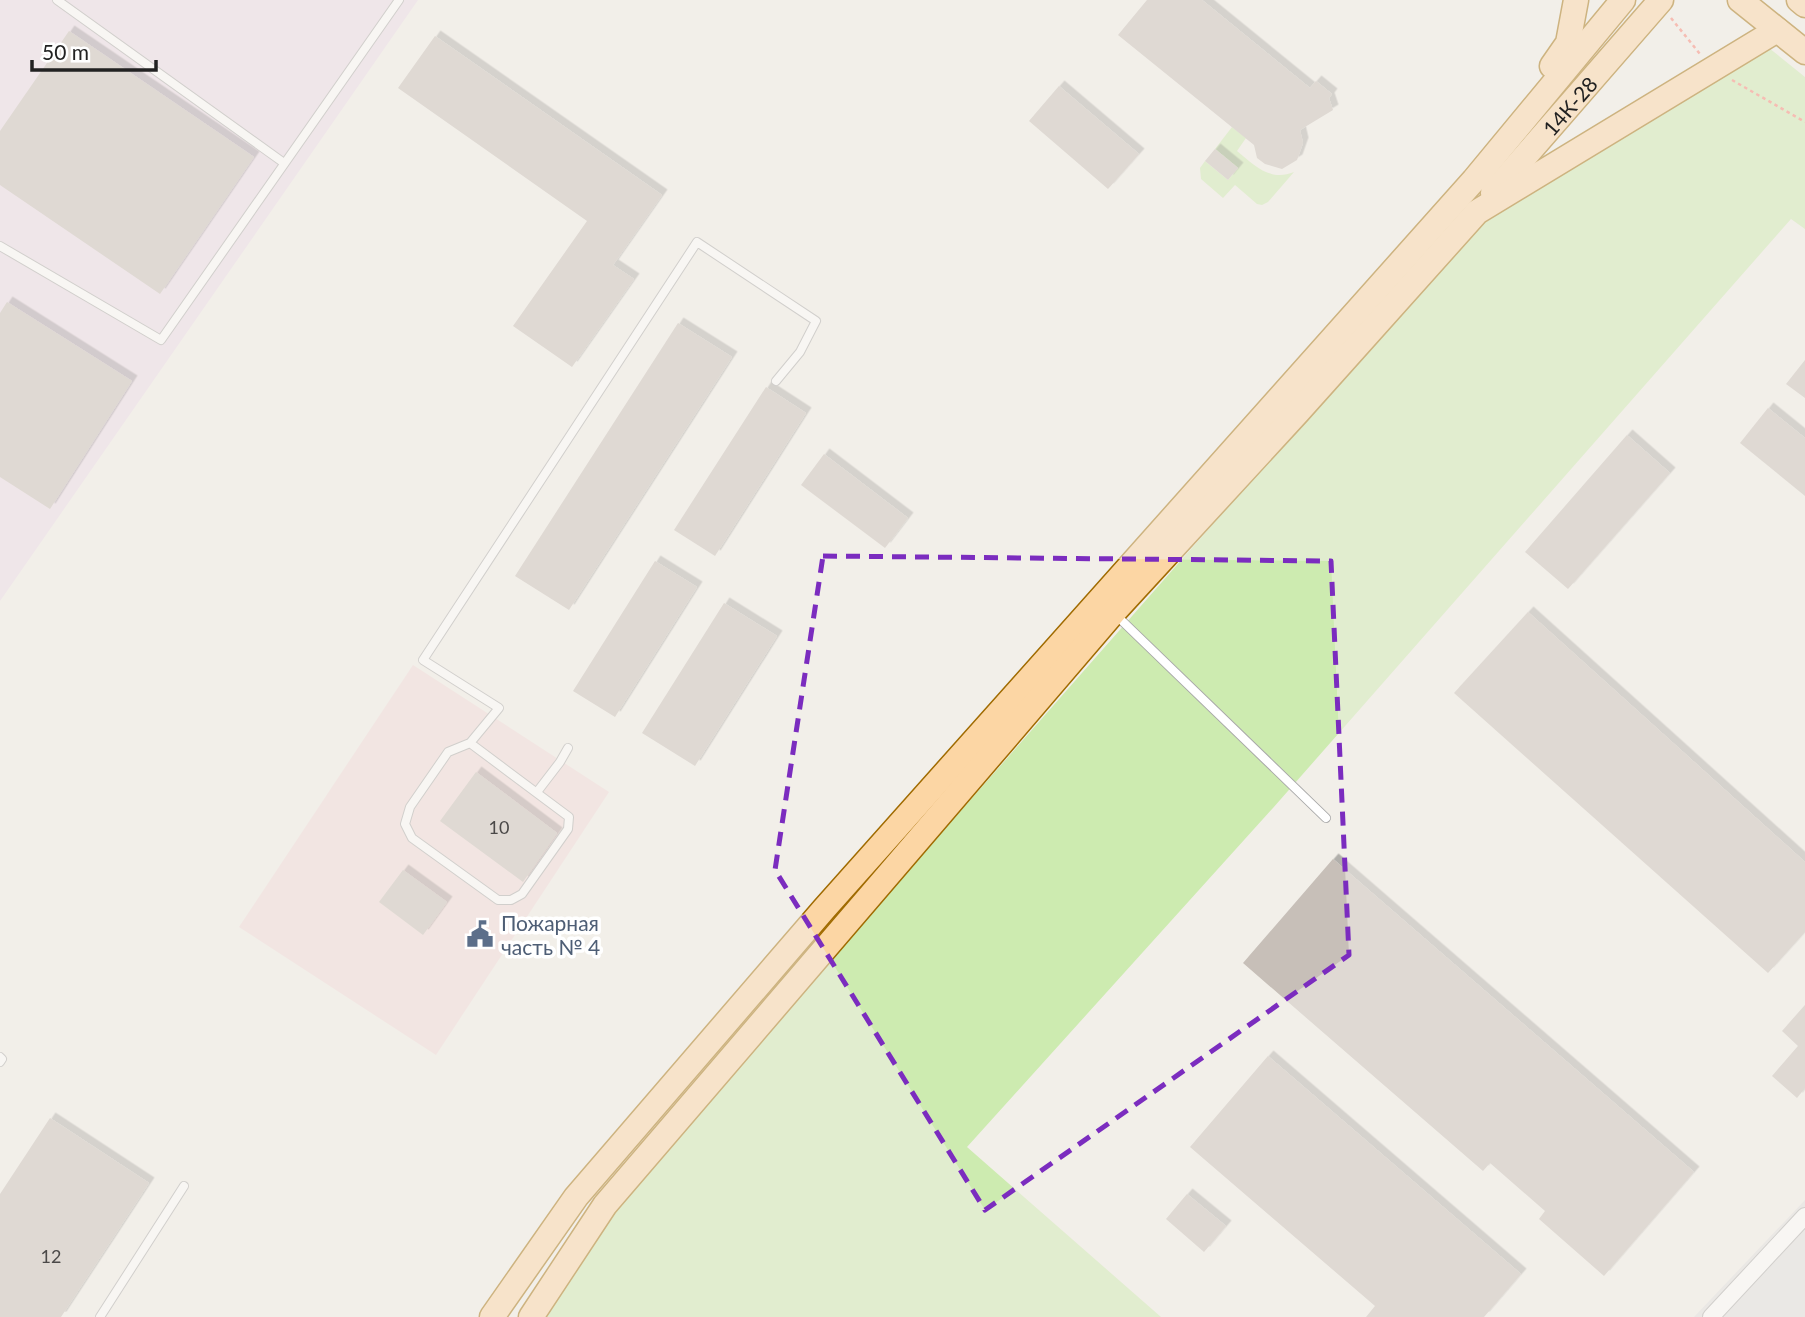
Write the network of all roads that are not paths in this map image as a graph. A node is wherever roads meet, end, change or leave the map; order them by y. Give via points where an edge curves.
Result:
1 (57, 0) edge
2 (399, 0) edge
3 (1576, 0) edge
4 (1623, 0) edge
5 (1740, 0) edge
6 (1799, 0) edge
7 (1660, 1) edge
8 (1805, 5) edge
9 (1777, 30) junction
10 (1805, 52) edge
11 (284, 163) junction
12 (1474, 180) junction
13 (1477, 212) junction
14 (0, 246) edge
15 (776, 381) dead end
16 (1114, 612) junction
17 (470, 743) junction
18 (568, 748) dead end
19 (537, 792) junction
20 (1326, 818) dead end
21 (184, 1186) dead end
22 (1805, 1216) edge
23 (100, 1317) edge
24 (492, 1317) edge
25 (531, 1317) edge
26 (1711, 1317) edge

1 - 11 lane
2 - 11 lane
3 - 12 main road via 1568,43
4 - 12 main road, 14К-28
5 - 9 main road
6 - 8 main road
7 - 13 main road, 14К-28
9 - 10 main road
9 - 13 main road
11 - 14 lane via 161,340
12 - 24 main road, 14К-28 via 806,930 576,1198
13 - 16 main road, 14К-28
15 - 17 lane via 800,352 816,320 697,242 424,660 499,708
16 - 20 lane
16 - 25 main road, 14К-28 via 605,1205
17 - 19 lane
17 - 19 lane via 448,752 410,807 405,824 412,838 498,900 522,894 568,830 569,817
18 - 19 lane
21 - 23 lane
22 - 26 street

